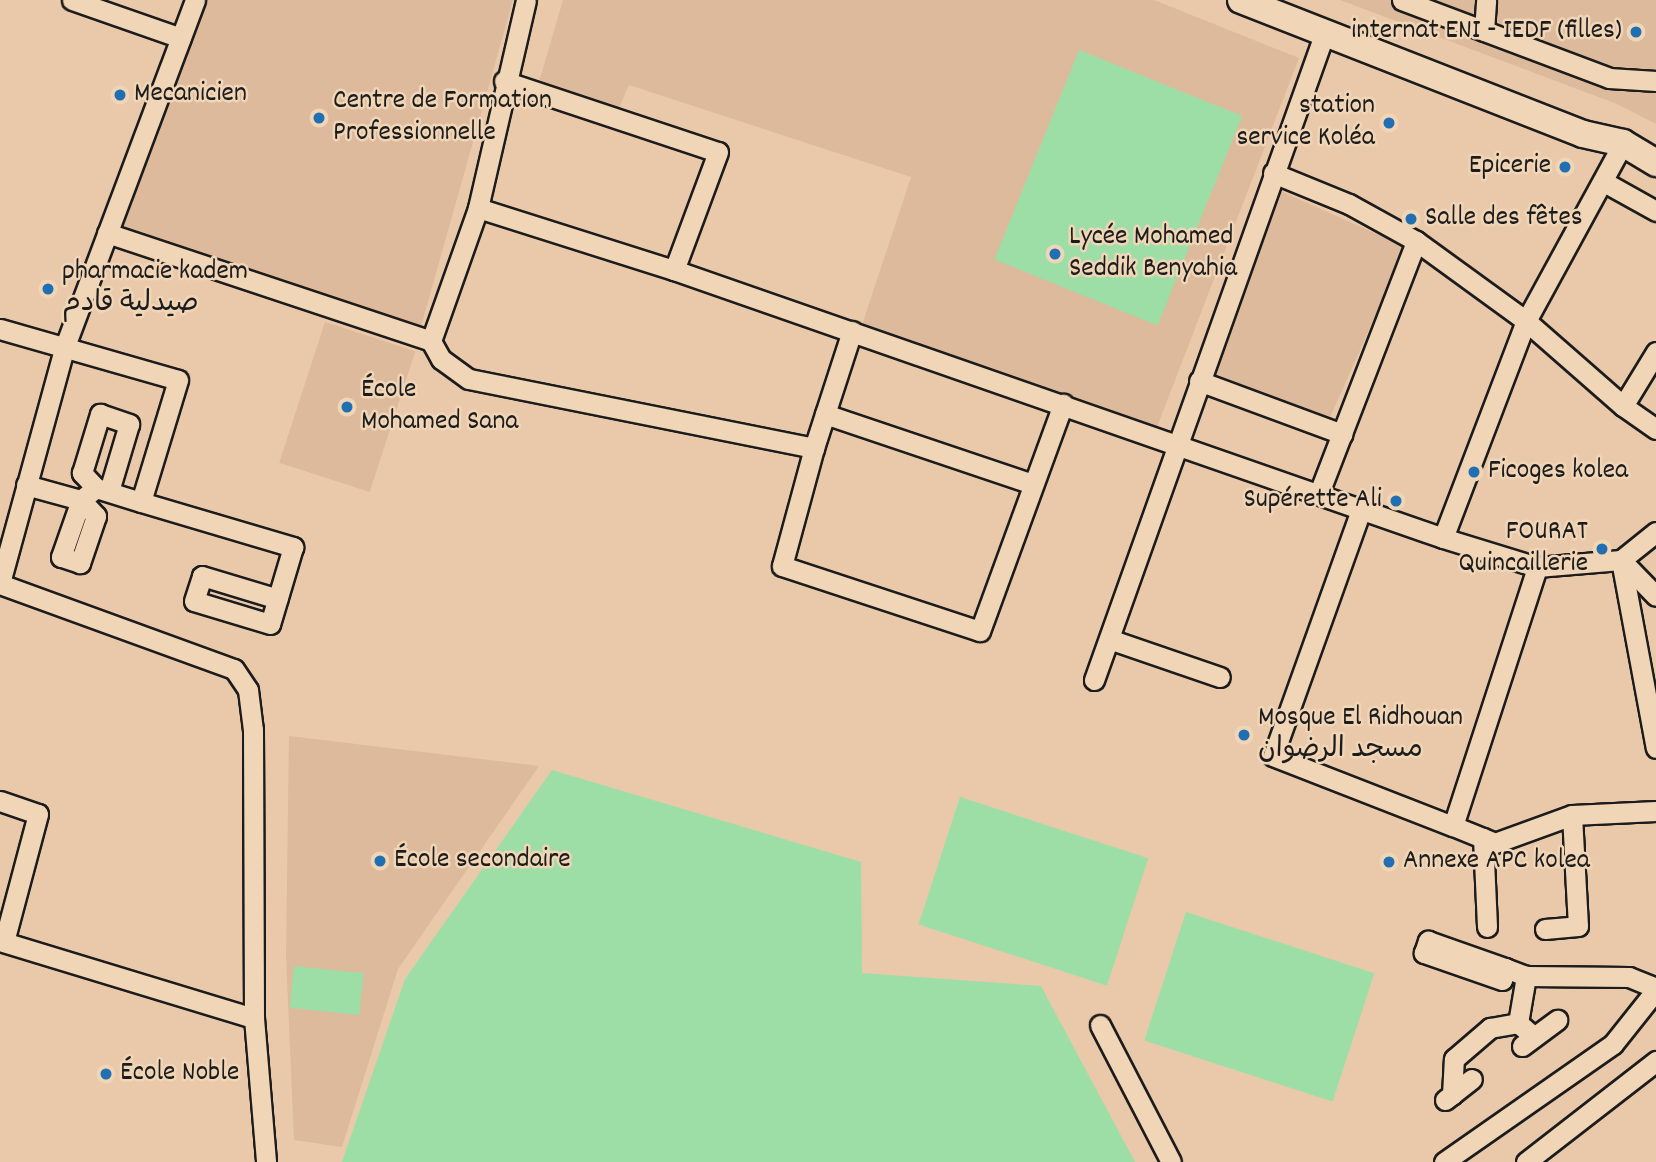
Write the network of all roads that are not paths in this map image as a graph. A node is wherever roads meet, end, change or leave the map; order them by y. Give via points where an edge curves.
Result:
1 (72, 0) edge
2 (195, 0) edge
3 (526, 0) edge
4 (1241, 0) edge
5 (1402, 0) edge
6 (1486, 0) edge
7 (1483, 31) junction
8 (1325, 32) junction
9 (181, 38) junction
10 (504, 81) junction
11 (1656, 81) edge
12 (1623, 143) junction
13 (1656, 163) edge
14 (1273, 173) junction
15 (1604, 181) junction
16 (478, 208) junction
17 (1656, 211) edge
18 (107, 233) junction
19 (1416, 241) junction
20 (674, 270) junction
21 (1526, 321) junction
22 (0, 329) edge
23 (852, 331) junction
24 (431, 341) junction
25 (65, 346) junction
26 (1656, 352) edge
27 (1199, 381) junction
28 (1063, 404) junction
29 (1623, 406) junction
30 (825, 414) junction
31 (1656, 429) edge
32 (1342, 434) junction
33 (1178, 444) junction
34 (814, 448) junction
35 (1032, 484) junction
36 (26, 485) junction
37 (1319, 493) junction
38 (141, 502) junction
39 (1361, 510) junction
40 (1656, 532) edge
41 (1443, 538) junction
42 (1621, 559) junction
43 (1537, 567) junction
44 (0, 584) edge
45 (1656, 596) edge
46 (278, 599) dead end
47 (1108, 639) junction
48 (1220, 677) dead end
49 (1094, 680) dead end
50 (1656, 748) edge
51 (0, 801) edge
52 (1656, 811) edge
53 (1572, 816) junction
54 (1453, 826) junction
55 (1483, 838) junction
56 (1487, 927) dead end
57 (1545, 929) dead end
58 (2, 941) edge
59 (1505, 968) dead end
60 (1526, 976) junction
61 (1656, 989) edge
62 (1650, 1016) edge
63 (254, 1018) junction
64 (1557, 1020) dead end
65 (1518, 1023) junction
66 (1100, 1025) dead end
67 (1656, 1061) edge
68 (1472, 1079) dead end
69 (265, 1162) edge
70 (1171, 1162) edge
71 (1444, 1162) edge
72 (1526, 1162) edge

1 - 9 street
2 - 9 street
3 - 10 street
4 - 8 main road
5 - 7 street
6 - 7 street
7 - 11 street via 1609,78
8 - 12 main road via 1583,134
8 - 14 street
9 - 18 street
10 - 16 street
10 - 20 street via 718,152
12 - 13 main road
12 - 15 street
14 - 19 street via 1349,204
14 - 27 street
15 - 17 street
15 - 21 street
16 - 20 street
16 - 24 street
18 - 24 street
18 - 25 street
19 - 21 street
19 - 32 street
20 - 23 street
21 - 29 street
21 - 41 street
22 - 25 street
23 - 28 street
23 - 30 street
24 - 34 street via 441,359 469,379
25 - 36 street
25 - 38 street via 178,380
26 - 29 street
27 - 32 street
27 - 33 street
28 - 33 street
28 - 35 street
29 - 31 street
30 - 34 street
30 - 35 street
32 - 37 street
33 - 37 street
33 - 47 street
34 - 35 street via 782,566 980,631
36 - 38 street
36 - 44 street
37 - 39 street
38 - 46 street via 293,547
39 - 41 street
39 - 54 street via 1273,756
40 - 42 street
41 - 43 street
42 - 43 street
42 - 45 street
42 - 50 street
43 - 54 street
44 - 63 street via 234,669 248,690 253,730
47 - 48 street
47 - 49 street
51 - 58 street via 38,814
52 - 53 street
53 - 55 street via 1495,843
53 - 57 street via 1578,926
54 - 55 street
55 - 56 street
58 - 63 street
59 - 60 street
60 - 61 street via 1629,977
60 - 65 street
61 - 62 street
62 - 71 street
63 - 69 street
64 - 65 street via 1528,1042
65 - 68 street via 1490,1028 1454,1059 1447,1098
66 - 70 street
67 - 72 street

